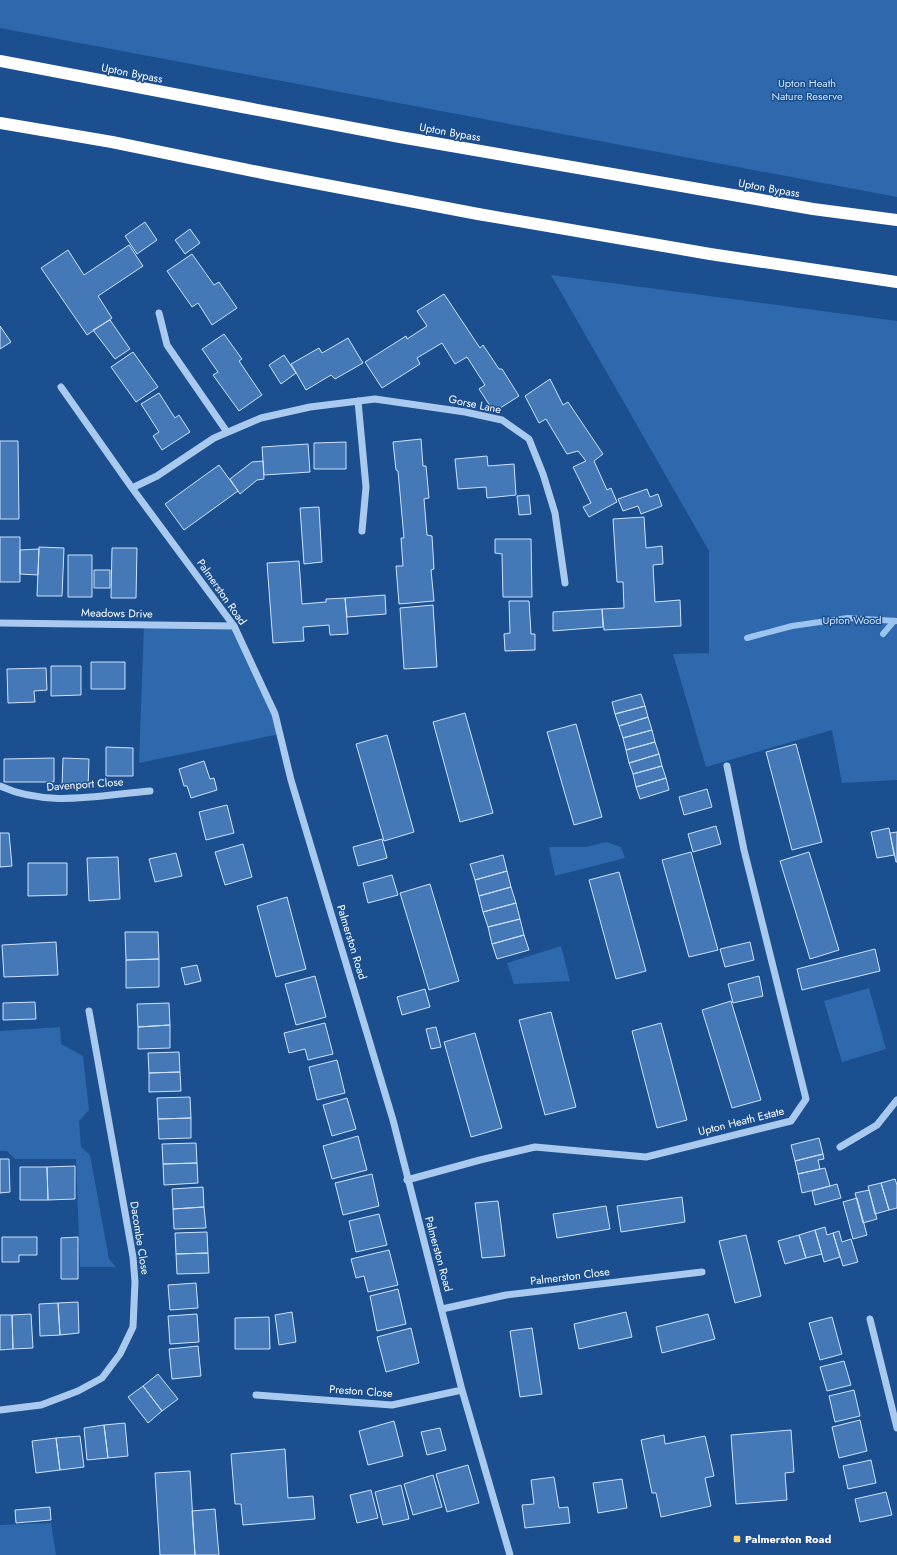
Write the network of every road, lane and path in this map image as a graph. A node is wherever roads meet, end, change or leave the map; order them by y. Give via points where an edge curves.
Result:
1 (0, 61) edge
2 (0, 123) edge
3 (897, 220) edge
4 (897, 282) edge
5 (159, 313) dead end
6 (61, 387) dead end
7 (358, 401) junction
8 (227, 432) junction
9 (132, 488) junction
10 (362, 531) dead end
11 (565, 583) dead end
12 (0, 623) edge
13 (234, 626) junction
14 (727, 766) dead end
15 (0, 786) edge
16 (150, 791) dead end
17 (89, 1011) dead end
18 (897, 1100) edge
19 (840, 1147) dead end
20 (407, 1180) junction
21 (702, 1272) dead end
22 (442, 1309) junction
23 (870, 1319) dead end
24 (462, 1390) junction
25 (256, 1395) dead end
26 (0, 1410) edge
27 (895, 1412) edge
28 (897, 1428) edge
29 (510, 1555) edge

1 - 3 highway, Upton Bypass via 400,137 805,208
2 - 4 highway via 112,142 478,214 710,254
5 - 8 street via 167,345
6 - 9 street, Palmerston Road
7 - 8 street, Gorse Lane via 310,407 261,418
7 - 10 street via 366,487
7 - 11 street, Gorse Lane via 375,399 502,420 529,439 555,513
8 - 9 street, Gorse Lane via 157,476
9 - 13 street, Palmerston Road
12 - 13 street, Meadows Drive
13 - 20 street, Palmerston Road via 275,714 291,780 393,1120
14 - 20 street, Upton Heath Estate via 744,850 806,1099 791,1121 646,1157 535,1147
15 - 16 street, Davenport Close via 42,798
17 - 26 street, Dacombe Close via 133,1257 133,1327 120,1354 102,1378 78,1391 41,1405
18 - 19 street via 877,1125
20 - 22 street, Palmerston Road
21 - 22 street, Palmerston Close via 506,1295
22 - 24 street, Palmerston Road
23 - 27 street
24 - 25 street, Preston Close via 392,1405
24 - 29 street, Palmerston Road
27 - 28 street

